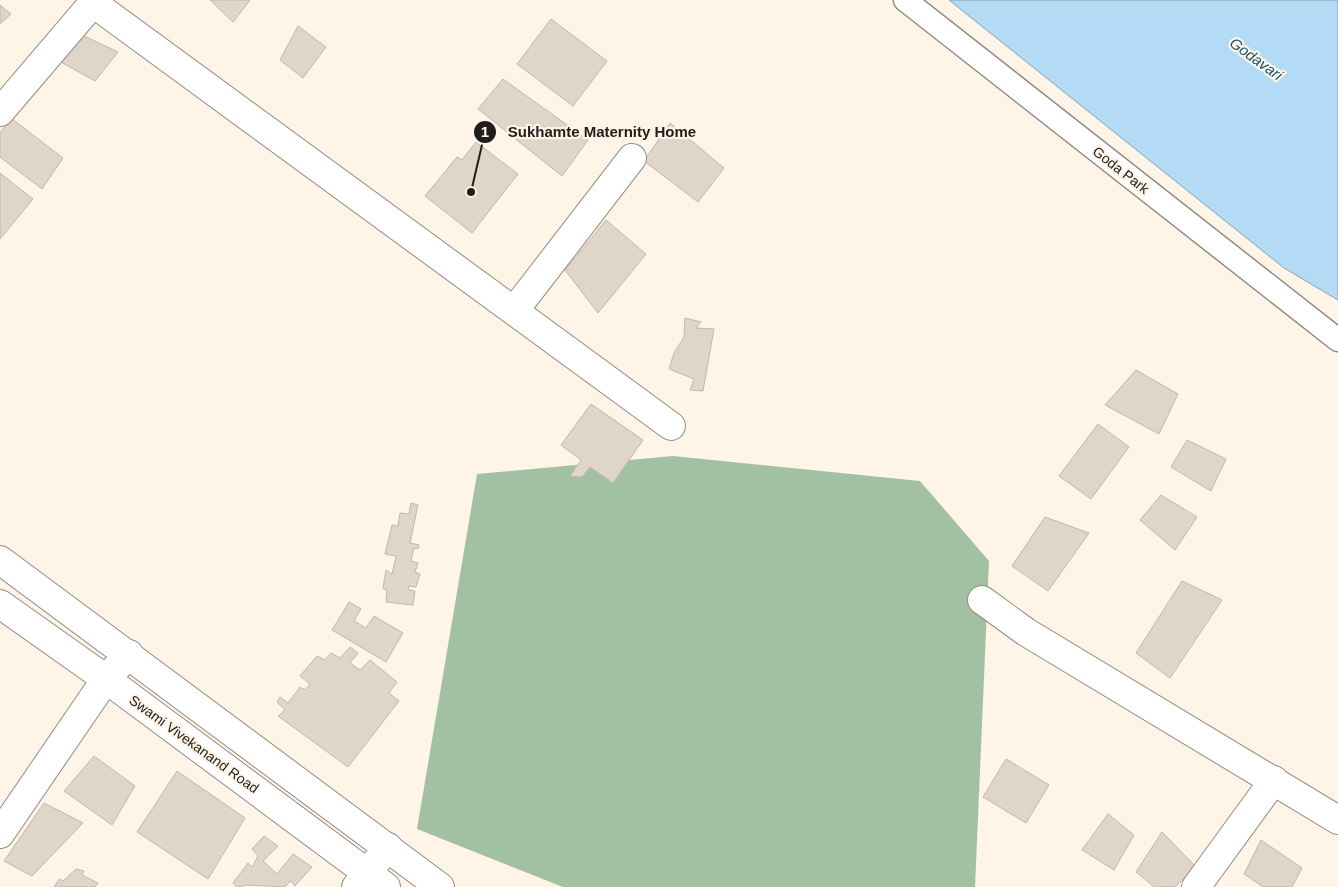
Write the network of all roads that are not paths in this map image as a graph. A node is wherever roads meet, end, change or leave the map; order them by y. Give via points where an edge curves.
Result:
1 (904, 0) edge
2 (91, 2) edge
3 (0, 112) edge
4 (632, 158) dead end
5 (514, 311) junction
6 (1338, 340) edge
7 (671, 426) dead end
8 (1, 563) edge
9 (982, 600) dead end
10 (0, 604) edge
11 (129, 654) junction
12 (106, 679) junction
13 (1274, 780) junction
14 (1338, 820) edge
15 (0, 834) edge
16 (388, 847) junction
17 (370, 882) edge
18 (440, 887) edge
19 (1196, 887) edge

1 - 6 street, Goda Park
2 - 3 street
2 - 5 street
4 - 5 street
5 - 7 street
8 - 11 street
9 - 13 street via 1026,632
10 - 12 street, Swami Vivekanand Road
11 - 12 street
11 - 16 street
12 - 15 street
12 - 17 street, Swami Vivekanand Road
13 - 14 street
13 - 19 street
16 - 17 street
16 - 18 street

